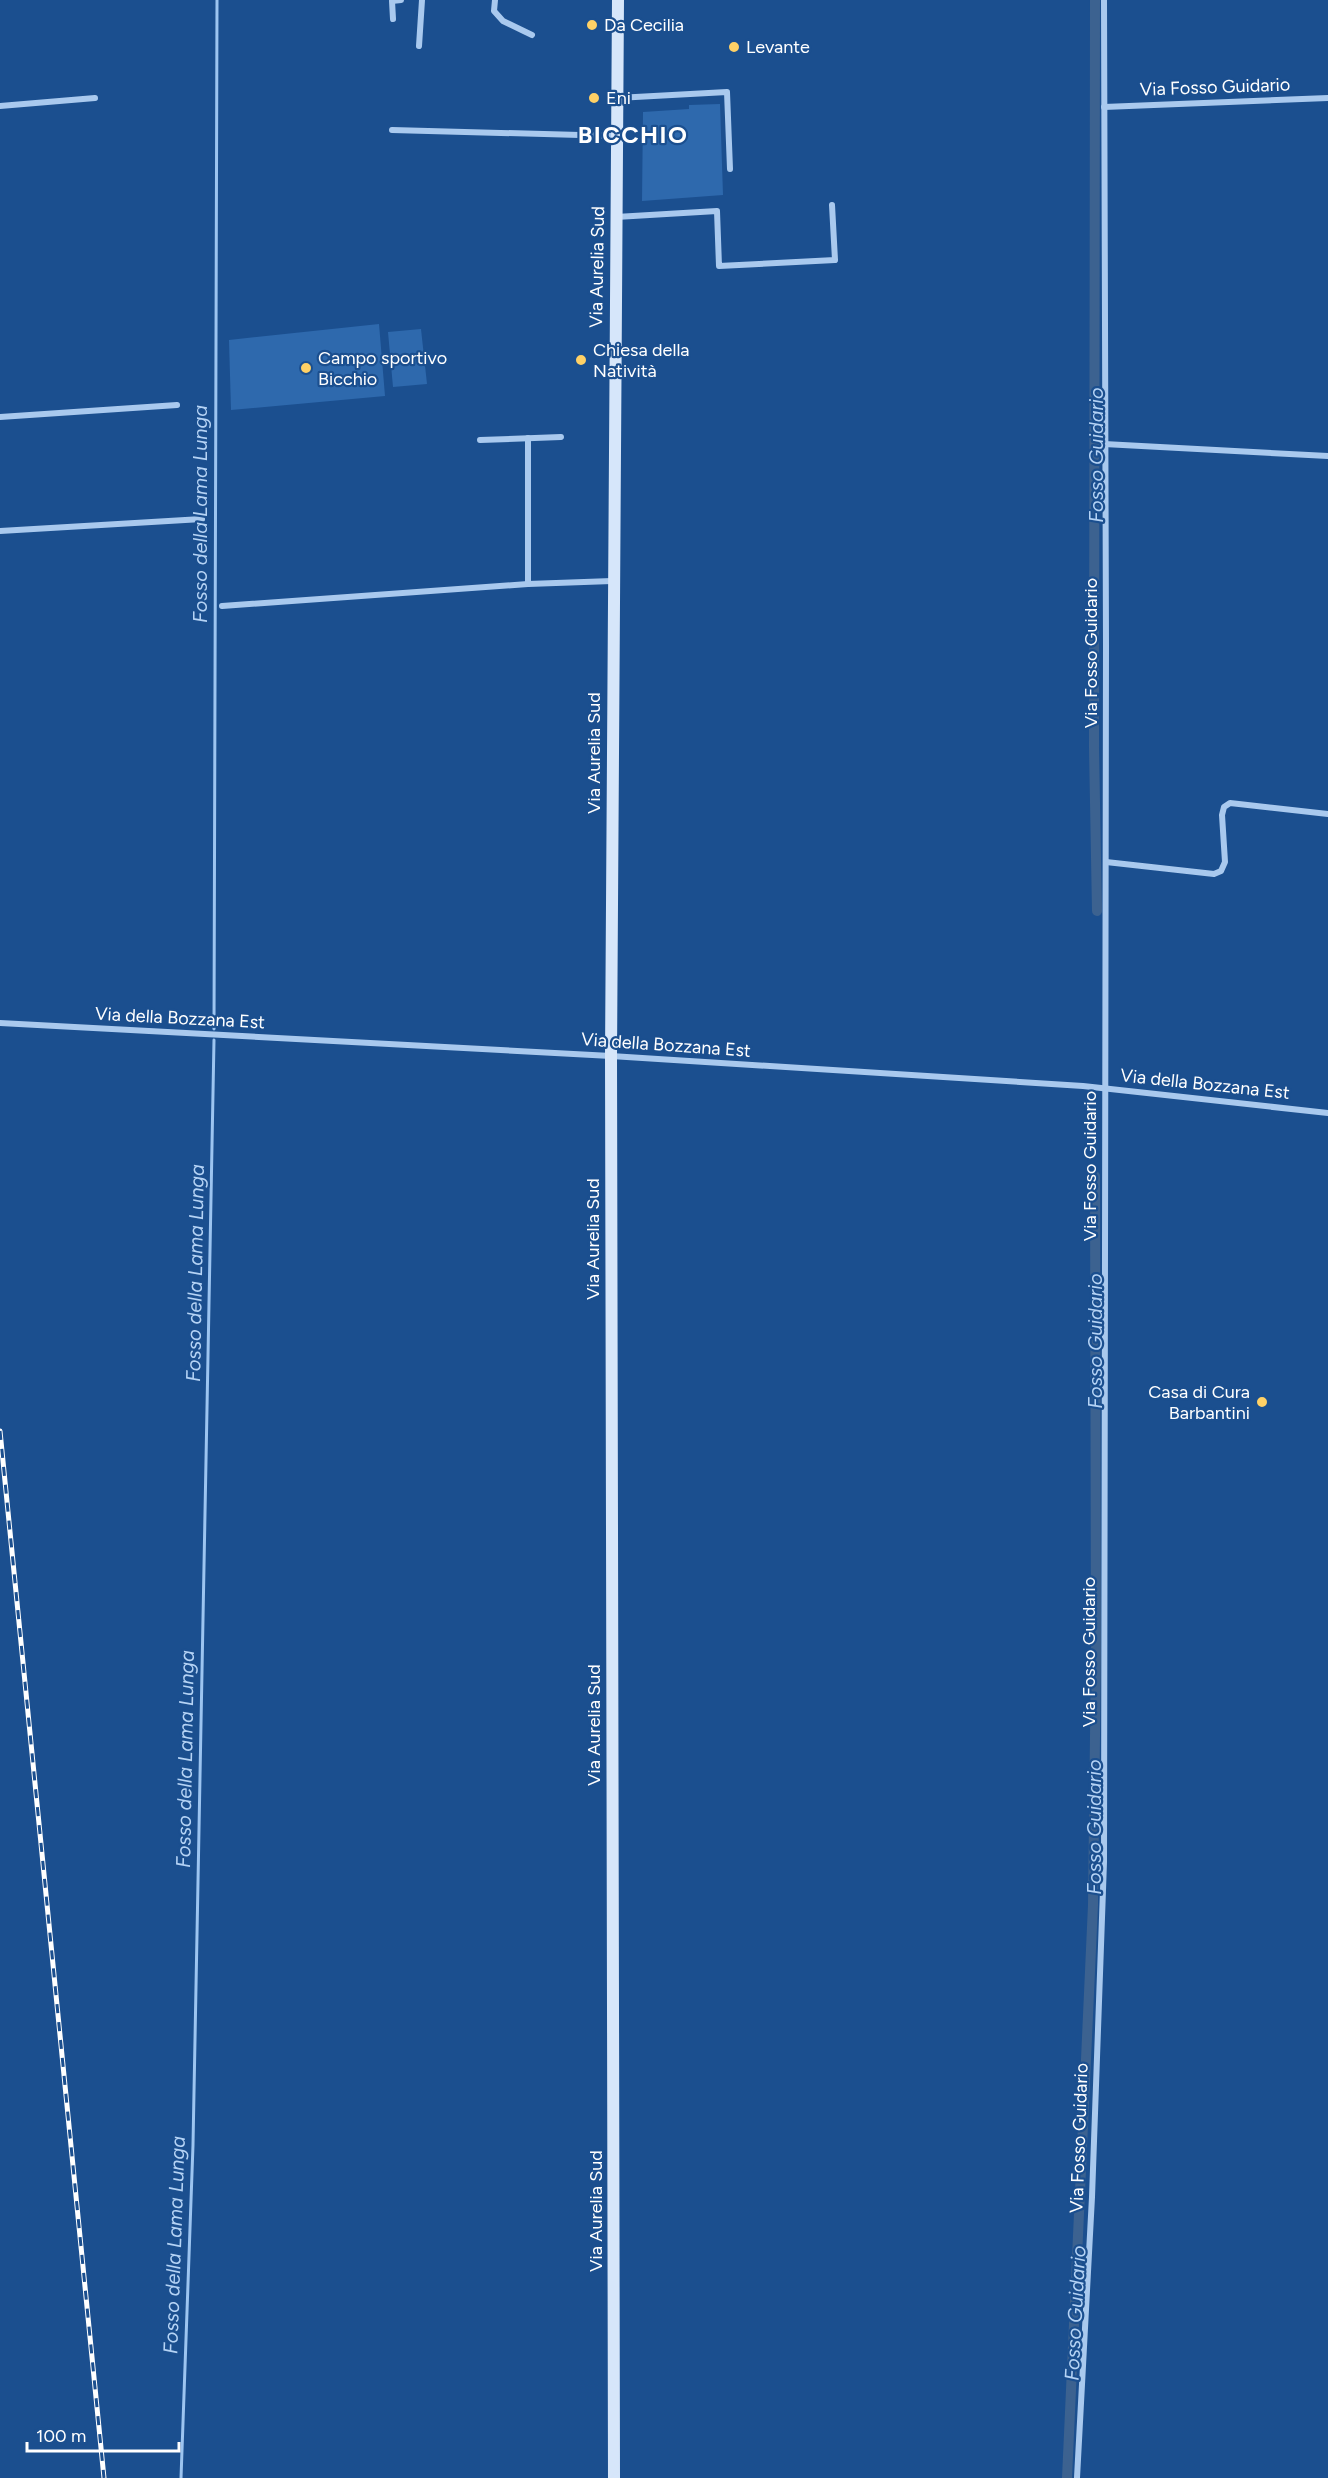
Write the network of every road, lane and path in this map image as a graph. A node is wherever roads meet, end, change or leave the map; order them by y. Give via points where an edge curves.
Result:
1 (401, 0) edge
2 (422, 0) edge
3 (495, 0) edge
4 (618, 0) edge
5 (1104, 0) edge
6 (393, 19) dead end
7 (532, 35) dead end
8 (419, 46) dead end
9 (95, 98) dead end
10 (617, 98) junction
11 (1328, 98) edge
12 (0, 106) edge
13 (1104, 107) junction
14 (392, 130) dead end
15 (616, 136) junction
16 (730, 169) dead end
17 (832, 205) dead end
18 (616, 217) junction
19 (177, 405) dead end
20 (0, 417) edge
21 (561, 436) dead end
22 (528, 438) junction
23 (480, 440) dead end
24 (1104, 444) junction
25 (1328, 456) edge
26 (202, 519) dead end
27 (0, 531) edge
28 (612, 581) junction
29 (528, 584) junction
30 (222, 606) dead end
31 (1328, 814) edge
32 (1106, 862) junction
33 (0, 1023) edge
34 (611, 1056) junction
35 (1105, 1088) junction
36 (1328, 1113) edge
37 (614, 2478) edge
38 (1077, 2478) edge

1 - 6 street via 392,1
2 - 8 street
3 - 7 street via 494,11 503,21
4 - 10 main road, Via Aurelia Sud
5 - 13 street, Via Fosso Guidario
9 - 12 street
10 - 15 main road, Via Aurelia Sud
10 - 16 street via 727,92
11 - 13 street, Via Fosso Guidario
13 - 24 street, Via Fosso Guidario
14 - 15 street
15 - 18 main road, Via Aurelia Sud
17 - 18 street via 835,260 718,266 717,211
18 - 28 main road, Via Aurelia Sud
19 - 20 street
21 - 22 street
22 - 23 street
22 - 29 street
24 - 25 street
24 - 32 street, Via Fosso Guidario
26 - 27 street
28 - 29 street
28 - 34 main road, Via Aurelia Sud
29 - 30 street
31 - 32 street via 1230,803 1222,815 1225,862 1221,871 1214,874
32 - 35 street, Via Fosso Guidario
33 - 34 street, Via della Bozzana Est
34 - 35 street, Via della Bozzana Est
34 - 37 main road, Via Aurelia Sud
35 - 36 street, Via della Bozzana Est
35 - 38 street, Via Fosso Guidario via 1104,1862

